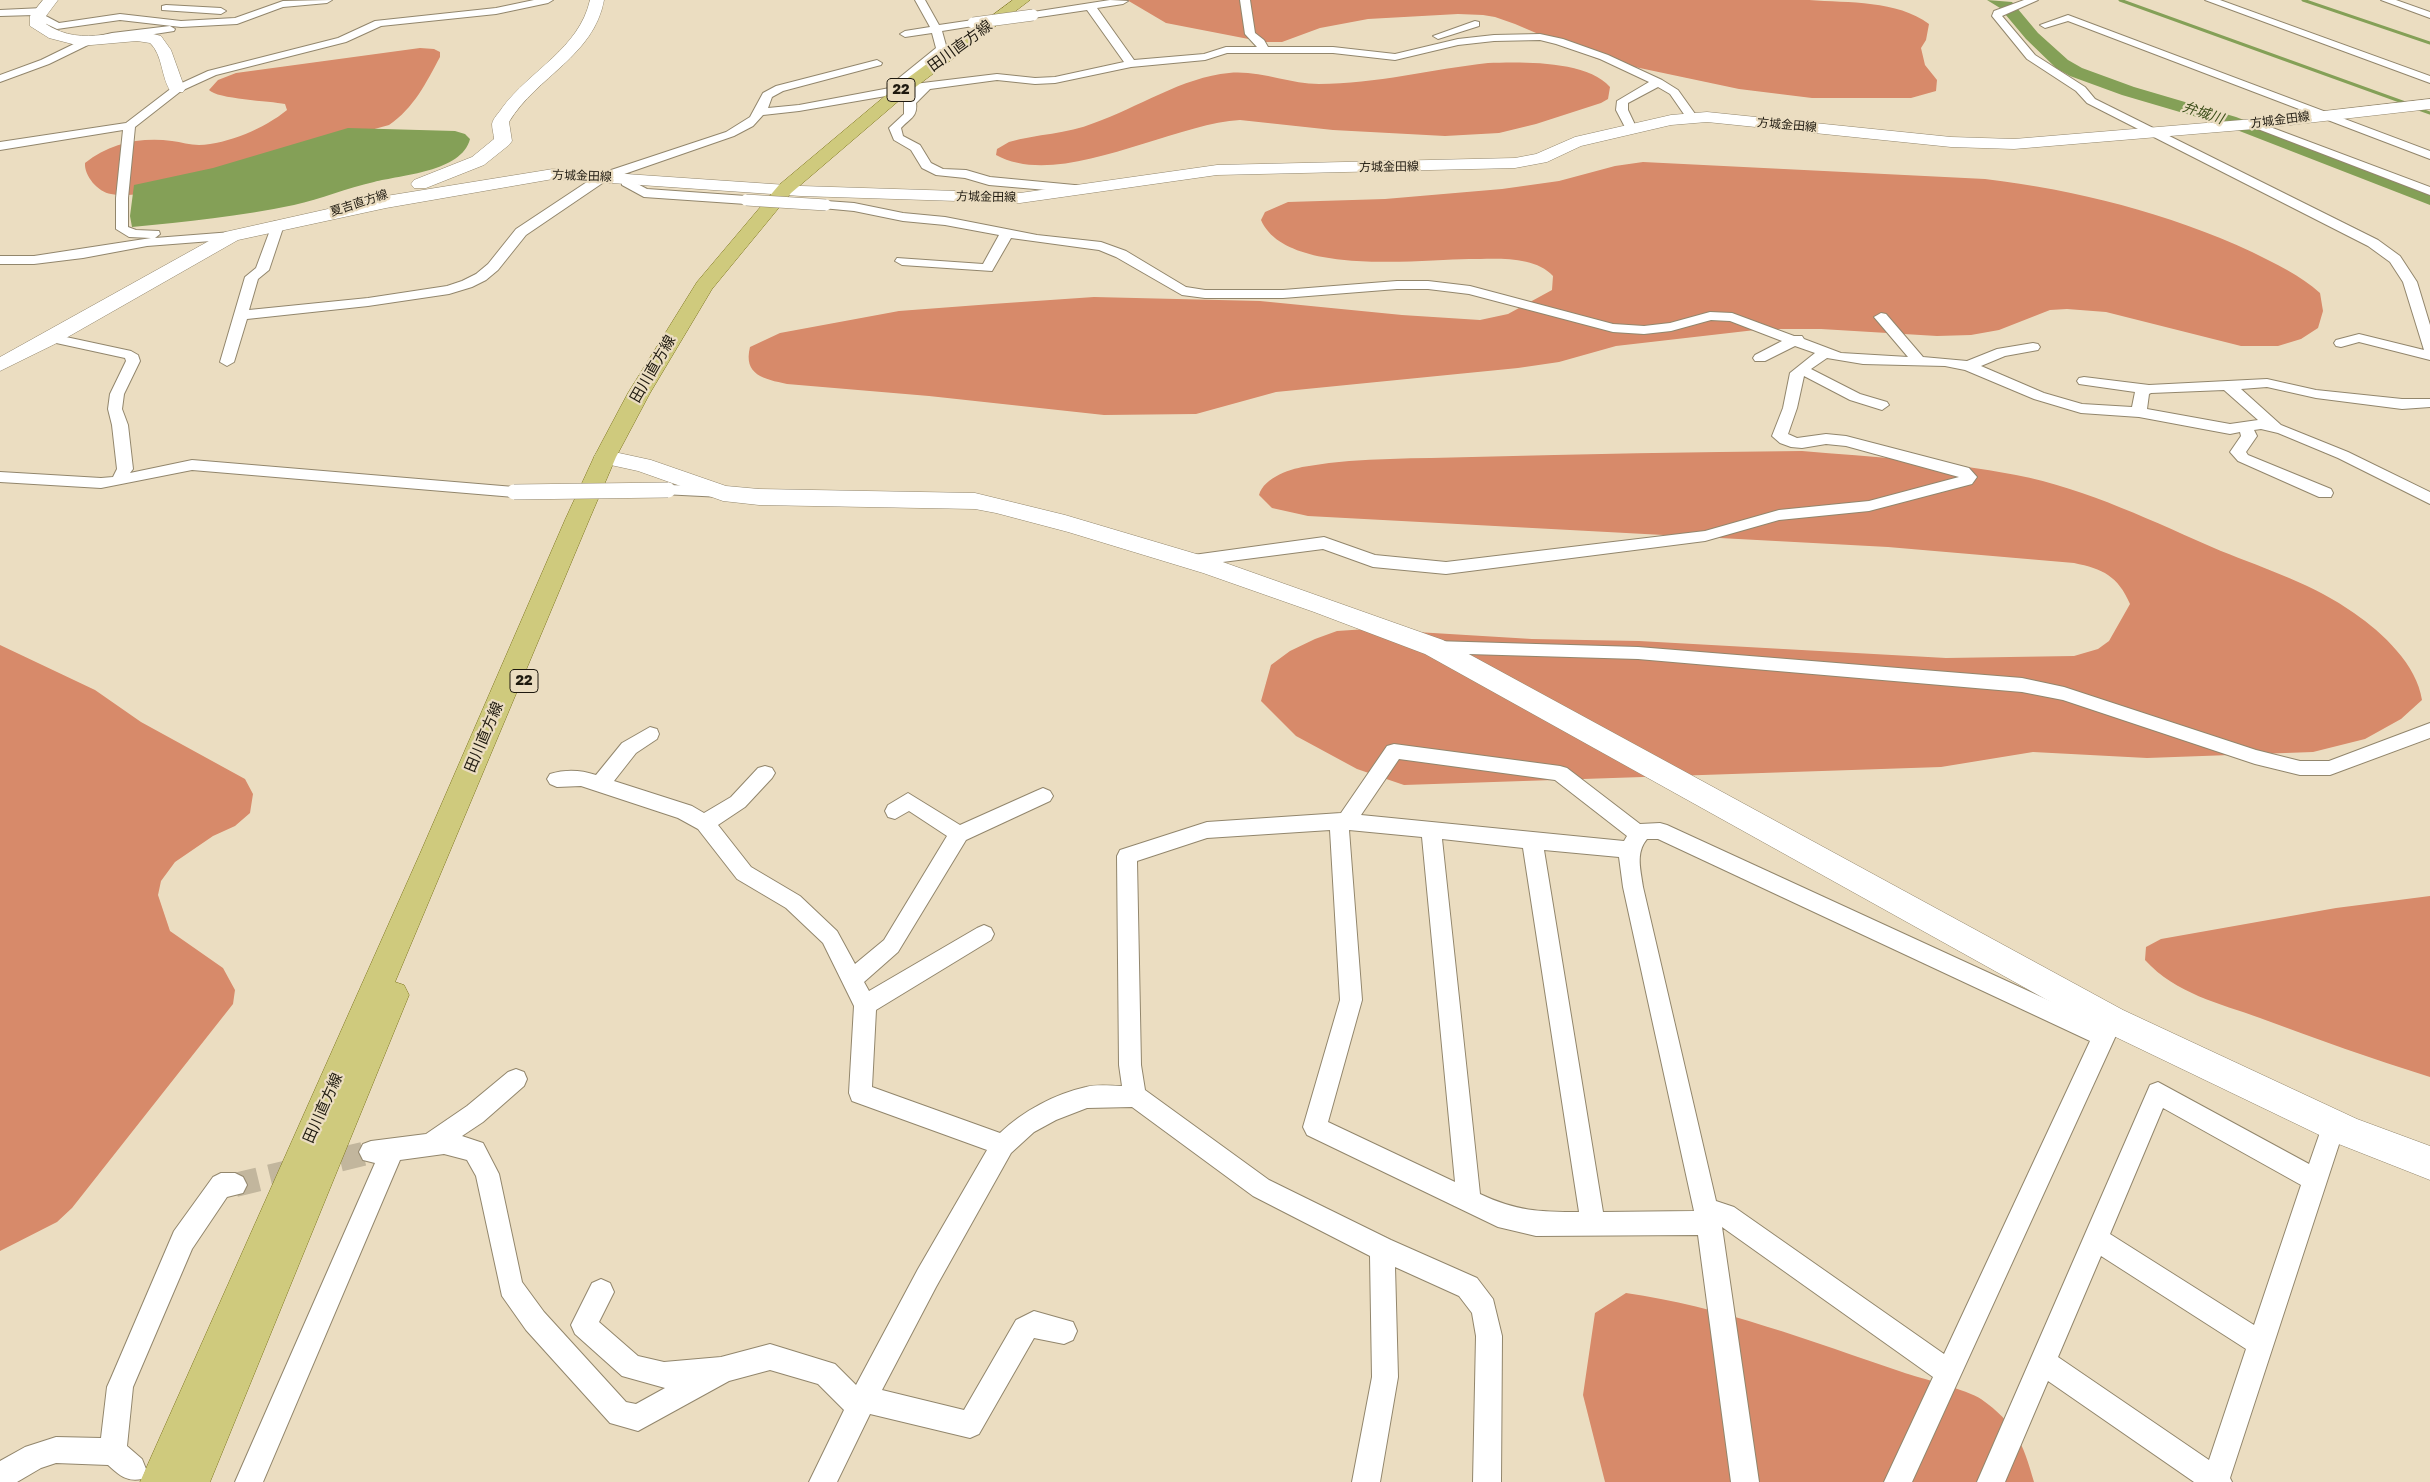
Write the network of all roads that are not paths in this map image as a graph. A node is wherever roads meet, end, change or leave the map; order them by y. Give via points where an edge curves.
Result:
1 (327, 0) edge
2 (548, 0) edge
3 (597, 0) edge
4 (920, 0) edge
5 (1023, 0) edge
6 (1050, 0) edge
7 (1245, 0) edge
8 (2033, 0) edge
9 (2210, 0) edge
10 (2386, 0) edge
11 (478, 1) dead end
12 (1123, 1) edge
13 (2013, 3) edge
14 (524, 4) junction
15 (1090, 6) junction
16 (166, 8) dead end
17 (44, 9) edge
18 (262, 10) junction
19 (1035, 10) edge
20 (0, 13) edge
21 (2430, 14) edge
22 (237, 21) junction
23 (1476, 24) dead end
24 (2045, 24) dead end
25 (936, 29) junction
26 (905, 34) dead end
27 (86, 42) junction
28 (1440, 47) junction
29 (1264, 50) junction
30 (877, 63) dead end
31 (1131, 64) junction
32 (0, 79) edge
33 (2430, 80) edge
34 (1658, 82) junction
35 (916, 87) junction
36 (177, 89) junction
37 (2430, 104) edge
38 (762, 112) junction
39 (2323, 115) junction
40 (1692, 118) junction
41 (2254, 124) junction
42 (129, 126) junction
43 (1631, 128) junction
44 (2153, 133) junction
45 (0, 146) edge
46 (2430, 156) edge
47 (603, 177) junction
48 (627, 178) junction
49 (1081, 189) junction
50 (793, 190) junction
51 (2430, 191) edge
52 (865, 193) junction
53 (746, 200) joint
54 (826, 205) joint
55 (343, 210) junction
56 (278, 225) junction
57 (1007, 233) junction
58 (232, 236) junction
59 (192, 239) junction
60 (0, 260) edge
61 (902, 261) dead end
62 (241, 315) junction
63 (1881, 317) dead end
64 (52, 338) junction
65 (1797, 340) junction
66 (2342, 343) dead end
67 (2033, 347) dead end
68 (2430, 348) edge
69 (1824, 353) junction
70 (2430, 356) edge
71 (1760, 358) dead end
72 (1919, 361) junction
73 (227, 362) dead end
74 (0, 365) edge
75 (1969, 366) junction
76 (1802, 370) junction
77 (2084, 381) dead end
78 (2229, 386) junction
79 (2149, 389) junction
80 (2430, 403) edge
81 (1882, 405) dead end
82 (2139, 412) junction
83 (2244, 427) junction
84 (2277, 428) junction
85 (612, 459) junction
86 (0, 477) edge
87 (118, 481) junction
88 (723, 492) junction
89 (2325, 493) dead end
90 (2430, 498) edge
91 (1192, 560) junction
92 (1434, 647) junction
93 (2430, 730) edge
94 (650, 734) dead end
95 (765, 773) dead end
96 (558, 779) dead end
97 (600, 784) junction
98 (1043, 796) dead end
99 (895, 811) dead end
100 (1342, 821) junction
101 (705, 823) junction
102 (1431, 830) junction
103 (960, 834) junction
104 (1532, 840) junction
105 (1633, 842) junction
106 (984, 934) dead end
107 (852, 979) junction
108 (865, 1004) junction
109 (2107, 1028) junction
110 (516, 1079) dead end
111 (1135, 1096) junction
112 (2333, 1126) junction
113 (430, 1144) junction
114 (1003, 1146) junction
115 (2430, 1163) edge
116 (2315, 1180) junction
117 (235, 1185) tunnel mouth
118 (1468, 1200) junction
119 (1708, 1217) junction
120 (1593, 1224) junction
121 (2096, 1239) junction
122 (1382, 1250) junction
123 (601, 1292) dead end
124 (1064, 1331) dead end
125 (2261, 1344) junction
126 (2043, 1362) junction
127 (724, 1369) junction
128 (1949, 1373) junction
129 (861, 1403) junction
130 (122, 1460) joint
131 (8, 1472) dead end
132 (2216, 1481) edge
133 (160, 1482) edge
134 (190, 1482) edge
135 (249, 1482) edge
136 (823, 1482) edge
137 (1366, 1482) edge
138 (1487, 1482) edge
139 (1745, 1482) edge
140 (1898, 1482) edge
141 (1991, 1482) edge

1 - 18 street via 282,4
2 - 14 street
3 - 55 main road, 夏吉直方線 via 591,26 580,40 518,96 501,122 503,141 494,150 455,172 355,202
4 - 25 street
5 - 35 main road, 田川直方線 / 22
6 - 19 street
7 - 29 street via 1250,34
8 - 13 street
9 - 33 street
10 - 21 street
11 - 14 street
12 - 15 street
13 - 44 street via 1997,16 2031,57 2081,89 2091,101
14 - 36 street via 496,11 379,23 342,40 212,73
15 - 19 street
15 - 31 street
16 - 18 street via 235,12
17 - 20 street
17 - 22 street via 57,26 134,17 181,24
17 - 27 main road via 38,26
18 - 22 street
19 - 25 street, bridge
19 - 35 main road, 田川直方線 / 22
22 - 27 street
23 - 28 street via 1439,35 1435,39
24 - 39 street via 2068,18
25 - 26 street
25 - 35 street via 942,49 898,84
27 - 32 street
27 - 36 main road via 132,36 155,39 161,45
28 - 29 street via 1395,57 1333,50
28 - 34 street via 1494,38 1540,37 1604,57
29 - 31 street via 1226,50 1205,57
30 - 38 street via 780,88 767,95
31 - 35 street via 1054,80 996,77
34 - 40 street via 1674,92
34 - 43 street via 1623,101 1622,110
35 - 38 street
35 - 49 street via 910,102 910,116 895,128 898,138 916,148 926,165 940,172 966,174 989,181
35 - 50 main road, 田川直方線 / 22
36 - 42 street
37 - 39 main road, 方城金田線
38 - 47 street via 749,125 730,134
39 - 41 main road, 方城金田線
39 - 46 street
40 - 43 main road, 方城金田線
40 - 44 main road, 方城金田線 via 1951,142 2014,144
41 - 44 main road, 方城金田線
41 - 51 street
42 - 45 street
42 - 59 street via 122,229 134,234
43 - 49 main road, 方城金田線 via 1575,142 1540,158 1515,163 1217,170
44 - 68 street via 2316,213 2373,243 2395,259 2410,282
47 - 48 main road, 方城金田線
47 - 55 main road, 方城金田線 via 553,174
47 - 62 street via 521,232 493,267 467,284 449,290 368,302
48 - 50 main road, 方城金田線
48 - 53 street via 626,182 644,193
49 - 52 main road, 方城金田線 via 1020,198
50 - 52 main road, 方城金田線
50 - 85 main road, 田川直方線 / 22 via 704,286 652,370
52 - 57 street via 867,197 971,220
53 - 54 street, bridge
54 - 57 street
55 - 56 main road, 夏吉直方線
56 - 58 main road, 夏吉直方線
56 - 62 street via 262,270 252,277
57 - 61 street via 988,268
57 - 65 street via 1102,246 1182,291 1197,294 1283,294 1428,285 1470,290 1613,328 1644,330 1671,327 1722,315
58 - 59 street
58 - 64 main road, 夏吉直方線
59 - 60 street via 147,242 34,260
62 - 73 street
63 - 72 street
64 - 74 main road, 夏吉直方線
64 - 87 street via 131,355 133,361 117,394 115,409 124,462
65 - 69 street
65 - 71 street
66 - 70 street via 2359,338
67 - 75 street via 2002,352
69 - 72 street via 1863,360
69 - 76 street
72 - 75 street
75 - 82 street via 2061,404
76 - 81 street via 1855,396
76 - 91 street via 1798,373 1780,436 1788,442 1846,441 1963,472 1969,477 1869,506 1779,515 1705,536 1446,568 1373,561 1324,543
77 - 79 street
78 - 79 street
78 - 80 street via 2267,383 2316,394 2402,404
78 - 84 street
79 - 82 street via 2142,392
82 - 83 street via 2230,429
83 - 84 street via 2261,424
83 - 89 street via 2249,436 2238,452 2243,458
84 - 90 street via 2343,455
85 - 88 main road via 643,465
85 - 133 main road, 田川直方線 / 22
85 - 134 main road, 田川直方線 / 22 via 563,586
86 - 87 street
87 - 88 street, bridge via 192,465 514,492
88 - 91 main road via 759,497 975,501 1063,522
91 - 92 main road via 1325,605
92 - 93 street via 1638,653 2022,685 2064,694 2255,757 2300,768 2330,768
92 - 109 main road
94 - 97 street via 629,748
95 - 101 street via 738,802
96 - 97 street via 581,778
97 - 101 street via 685,812
98 - 103 street
99 - 103 street via 908,801
100 - 102 street
100 - 105 street via 1394,751 1560,773
100 - 111 street via 1207,830 1127,856 1130,1065
100 - 118 street via 1351,1000 1315,1127
101 - 107 street via 744,873 794,902 830,937
102 - 104 street
102 - 118 street
103 - 107 street via 892,946
104 - 105 street
104 - 120 street
105 - 109 street via 1642,831 1667,835
105 - 119 street via 1633,887
106 - 108 street
107 - 108 street
108 - 114 street via 860,1093
109 - 112 main road
109 - 128 street
110 - 113 street via 475,1114
111 - 114 street via 1079,1100 1026,1124
111 - 122 street via 1260,1188
112 - 115 main road
112 - 116 street
113 - 127 street via 444,1143 475,1151 487,1174 511,1286 535,1321 619,1414 638,1418
113 - 135 street via 382,1150
114 - 129 street via 927,1278
116 - 121 street via 2158,1093
116 - 125 street
117 - 130 street via 221,1185 183,1240 120,1387
118 - 120 street via 1498,1215 1536,1224
119 - 120 street
119 - 128 street via 1725,1215
119 - 139 street
121 - 125 street
121 - 126 street
122 - 137 street via 1385,1377
122 - 138 street via 1468,1287 1484,1308 1489,1336
123 - 127 street via 584,1325 631,1367 664,1374
124 - 129 street via 1034,1324 1025,1329 970,1425
125 - 132 street
126 - 132 street
126 - 141 street
127 - 129 street via 770,1357 826,1372
128 - 140 street
129 - 136 street
130 - 131 street via 56,1450

